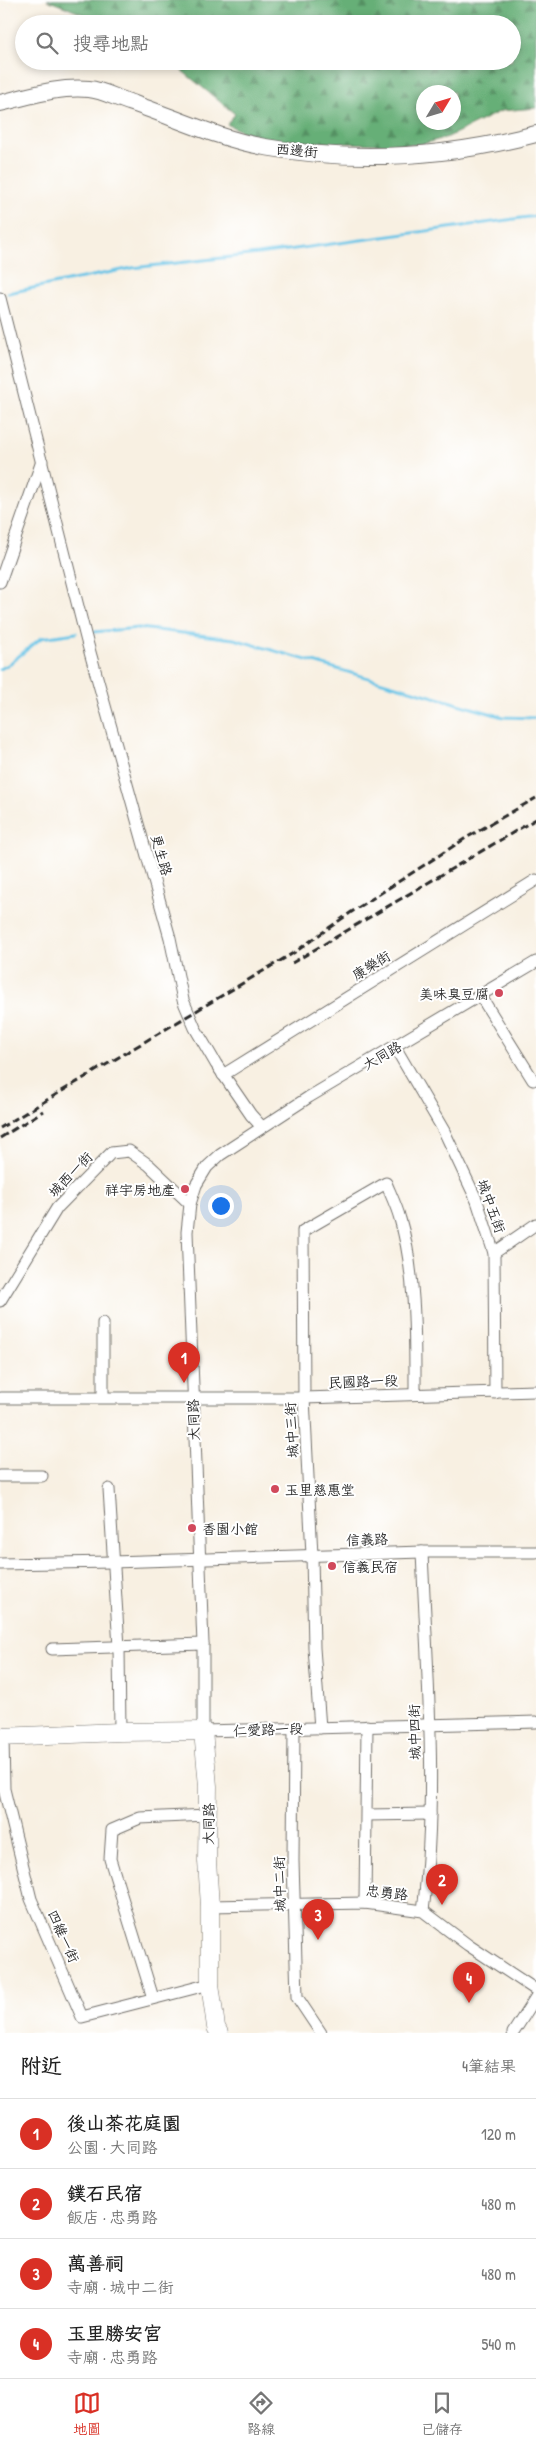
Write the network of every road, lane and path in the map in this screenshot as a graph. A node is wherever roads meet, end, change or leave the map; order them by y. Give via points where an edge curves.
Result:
1 (0, 103) edge
2 (536, 134) edge
3 (0, 300) edge
4 (42, 461) junction
5 (0, 582) edge
6 (536, 880) edge
7 (536, 962) edge
8 (480, 995) junction
9 (395, 1047) junction
10 (223, 1075) junction
11 (533, 1080) dead end
12 (262, 1127) junction
13 (190, 1204) junction
14 (536, 1224) edge
15 (494, 1254) junction
16 (0, 1300) edge
17 (103, 1322) dead end
18 (536, 1391) edge
19 (495, 1393) junction
20 (415, 1394) junction
21 (192, 1396) junction
22 (103, 1397) junction
23 (0, 1398) edge
24 (304, 1398) junction
25 (0, 1476) edge
26 (42, 1476) dead end
27 (109, 1489) dead end
28 (422, 1552) junction
29 (536, 1552) edge
30 (312, 1555) junction
31 (198, 1560) junction
32 (112, 1562) junction
33 (0, 1564) edge
34 (203, 1644) junction
35 (119, 1647) junction
36 (52, 1649) dead end
37 (536, 1722) edge
38 (429, 1724) junction
39 (366, 1726) junction
40 (294, 1728) junction
41 (320, 1728) junction
42 (203, 1731) junction
43 (120, 1732) junction
44 (2, 1737) edge
45 (430, 1814) junction
46 (208, 1815) junction
47 (366, 1815) junction
48 (365, 1903) junction
49 (295, 1904) junction
50 (210, 1906) junction
51 (423, 1911) junction
52 (210, 1984) junction
53 (536, 1990) edge
54 (536, 1997) edge
55 (153, 1998) junction
56 (219, 2033) edge
57 (321, 2033) edge
58 (513, 2033) edge

1 - 2 street, 西邊街 via 54,89 91,89 248,143 307,152 408,156 459,150
3 - 4 street, 更生路
4 - 5 street
4 - 10 street, 更生路 via 170,938 183,1000 195,1028
6 - 10 street, 康樂街
7 - 8 street, 大同路
8 - 9 street, 大同路
8 - 11 street
9 - 12 street, 大同路
9 - 15 street, 城中五街 via 444,1131 477,1201
10 - 12 street, 更生路
12 - 13 street, 大同路 via 207,1167
13 - 16 street, 城西一街 via 129,1151 111,1154 57,1208
13 - 21 street, 大同路 via 187,1232
14 - 15 street
15 - 19 street, 城中五街
17 - 22 street
18 - 19 street, 民國路一段
19 - 20 street, 民國路一段
20 - 24 street, 民國路一段
20 - 24 street, 城中三街 via 413,1299 400,1218 386,1183 302,1231
21 - 22 street, 民國路一段
21 - 24 street, 民國路一段
21 - 31 street, 大同路
22 - 23 street, 民國路一段
24 - 30 street, 城中三街
25 - 26 street
27 - 32 street
28 - 29 street, 信義路
28 - 30 street, 信義路
28 - 38 street, 城中四街
30 - 31 street, 信義路
30 - 41 street, 城中三街
31 - 32 street, 信義路
31 - 34 street, 大同路
32 - 33 street, 信義路
32 - 35 street
34 - 35 street
34 - 42 street, 大同路
35 - 36 street
35 - 43 street
37 - 38 street, 仁愛路一段
38 - 39 street, 仁愛路一段
38 - 45 street, 城中四街
39 - 41 street, 仁愛路一段
39 - 47 street
40 - 41 street, 仁愛路一段
40 - 42 street, 仁愛路一段
40 - 49 street, 城中二街
42 - 43 main road, 仁愛路一段
42 - 46 main road, 大同路
43 - 44 main road, 仁愛路一段
44 - 55 street, 四維一街 via 4,1789 31,1899 82,2016
45 - 47 street
45 - 51 street, 城中四街
46 - 50 main road, 大同路
46 - 55 street via 140,1818 112,1830 110,1859
47 - 48 street
48 - 49 street, 忠勇路
48 - 51 street, 忠勇路
49 - 50 street, 忠勇路
49 - 57 street, 城中二街 via 297,1997
50 - 52 main road, 大同路
51 - 53 street, 忠勇路
52 - 55 street, 四維一街
52 - 56 main road, 大同路
54 - 58 street

